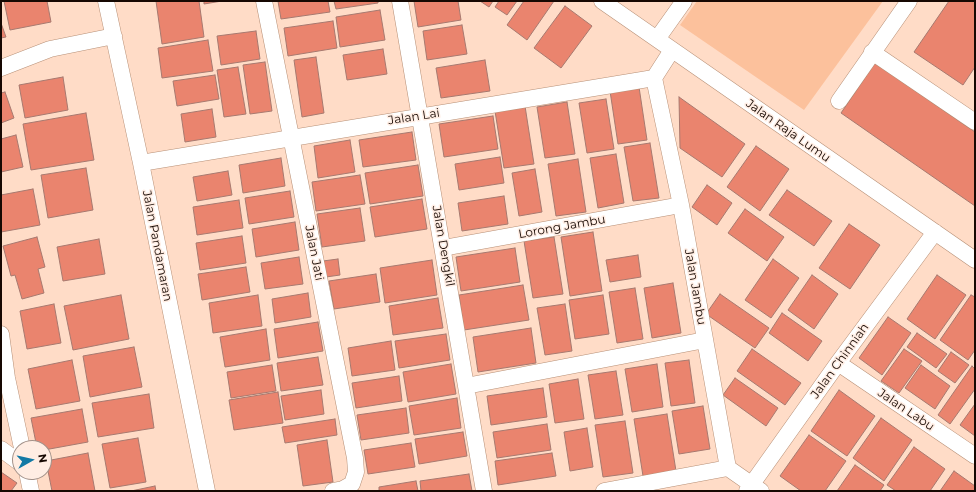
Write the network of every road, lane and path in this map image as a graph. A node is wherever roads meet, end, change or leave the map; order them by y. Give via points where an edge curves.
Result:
1 (106, 1) edge
2 (264, 1) edge
3 (400, 1) edge
4 (602, 1) edge
5 (684, 1) edge
6 (909, 1) edge
7 (114, 36) junction
8 (656, 39) junction
9 (672, 50) junction
10 (872, 52) junction
11 (1, 68) edge
12 (654, 78) junction
13 (839, 100) dead end
14 (420, 116) junction
15 (975, 122) edge
16 (291, 138) junction
17 (141, 163) junction
18 (681, 205) junction
19 (935, 232) junction
20 (443, 248) junction
21 (975, 260) edge
22 (1, 334) edge
23 (705, 340) junction
24 (838, 363) junction
25 (466, 386) junction
26 (20, 440) edge
27 (1, 449) edge
28 (975, 456) edge
29 (12, 457) edge
30 (728, 468) junction
31 (29, 480) edge
32 (754, 489) edge
33 (31, 491) edge
34 (207, 491) edge
35 (333, 491) edge
36 (484, 491) edge
37 (604, 491) edge

1 - 7 street, Jalan Pandamaran
2 - 16 street, Jalan Jati
3 - 14 street, Jalan Dengkil
4 - 8 street, Jalan Raja Lumu
5 - 8 street
6 - 10 street
7 - 11 street via 50,50
7 - 17 street, Jalan Pandamaran
8 - 9 street, Jalan Raja Lumu
9 - 12 street
9 - 19 street, Jalan Raja Lumu
10 - 13 street
10 - 15 street
12 - 14 street, Jalan Lai
12 - 18 street, Jalan Jambu
14 - 16 street, Jalan Lai
14 - 20 street, Jalan Dengkil
16 - 17 street, Jalan Lai
16 - 35 street, Jalan Jati via 355,458 356,472 352,484
17 - 34 street, Jalan Pandamaran
18 - 20 street, Lorong Jambu
18 - 23 street, Jalan Jambu
19 - 21 street, Jalan Raja Lumu
19 - 24 street, Jalan Chinniah
20 - 25 street, Jalan Dengkil
22 - 26 street
23 - 25 street
23 - 30 street, Jalan Jambu
24 - 28 street, Jalan Labu
24 - 32 street, Jalan Chinniah
25 - 36 street, Jalan Dengkil
27 - 29 street
30 - 32 street
30 - 37 street
31 - 33 street

